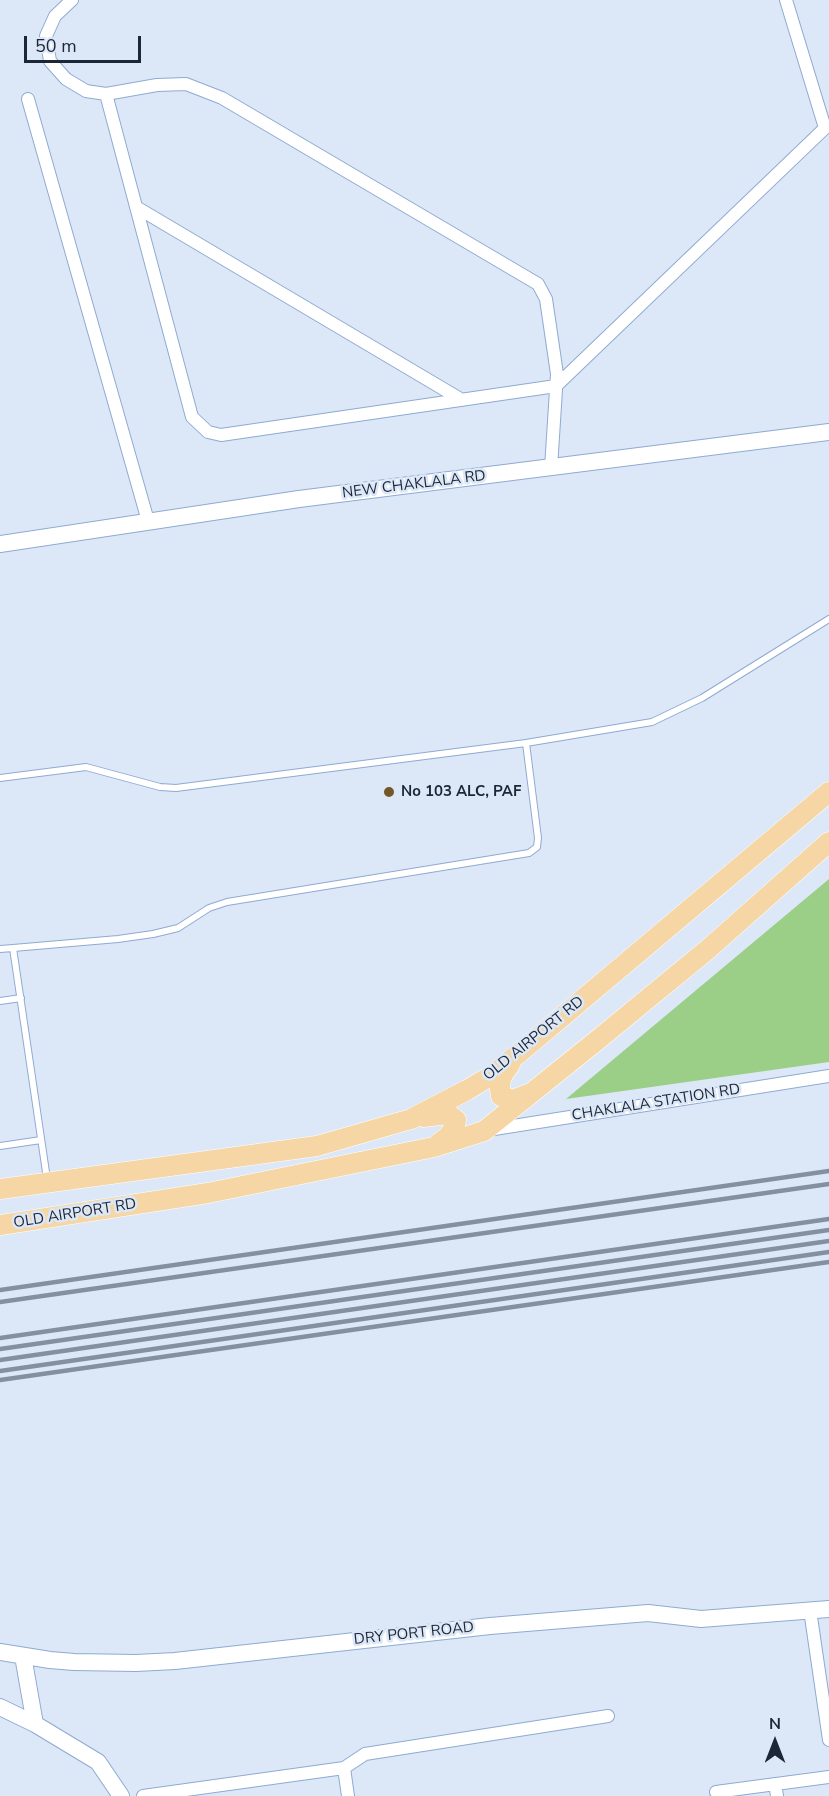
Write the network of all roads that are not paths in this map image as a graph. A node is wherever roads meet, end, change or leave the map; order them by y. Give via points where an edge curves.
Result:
1 (72, 0) edge
2 (786, 0) edge
3 (106, 94) junction
4 (28, 99) dead end
5 (136, 207) junction
6 (556, 386) junction
7 (462, 400) junction
8 (829, 432) edge
9 (551, 468) junction
10 (148, 521) junction
11 (0, 544) edge
12 (829, 619) edge
13 (526, 743) junction
14 (0, 778) edge
15 (829, 792) edge
16 (829, 843) edge
17 (13, 948) junction
18 (0, 949) edge
19 (21, 998) junction
20 (0, 1001) edge
21 (519, 1054) junction
22 (829, 1076) edge
23 (533, 1092) junction
24 (411, 1119) junction
25 (484, 1131) junction
26 (41, 1140) junction
27 (0, 1146) edge
28 (434, 1146) junction
29 (47, 1183) junction
30 (0, 1189) edge
31 (0, 1225) edge
32 (829, 1609) edge
33 (810, 1610) junction
34 (0, 1652) edge
35 (23, 1656) junction
36 (0, 1707) edge
37 (608, 1716) dead end
38 (35, 1724) junction
39 (829, 1740) edge
40 (344, 1768) junction
41 (829, 1777) edge
42 (776, 1790) edge
43 (716, 1791) dead end
44 (121, 1796) edge
45 (143, 1796) edge
46 (348, 1796) edge

1 - 3 street via 55,16 46,36 50,61 66,79 86,91
2 - 6 street via 825,128
3 - 5 street
3 - 6 street via 186,84 222,98 538,284 546,299
4 - 10 street
5 - 7 street
5 - 7 street via 192,417 208,432 221,435
6 - 7 street
6 - 9 street
8 - 9 street, NEW CHAKLALA RD
9 - 10 street, NEW CHAKLALA RD
10 - 11 street, NEW CHAKLALA RD
12 - 13 lane via 702,698 652,722
13 - 14 lane via 176,789 86,767
13 - 17 lane via 538,838 537,847 529,853 227,902 208,908 178,928 153,934
15 - 21 main road, OLD AIRPORT RD
16 - 23 main road, OLD AIRPORT RD via 707,950
17 - 18 lane
17 - 19 lane
19 - 20 lane
19 - 26 lane
21 - 23 main road via 501,1077 501,1096 513,1100
21 - 24 main road, OLD AIRPORT RD via 476,1085
22 - 25 street, CHAKLALA STATION RD
23 - 25 main road, OLD AIRPORT RD
24 - 28 main road via 448,1114 456,1120 454,1130
24 - 29 main road, OLD AIRPORT RD via 317,1146
25 - 28 main road, OLD AIRPORT RD
26 - 27 lane
26 - 29 lane
28 - 31 main road, OLD AIRPORT RD via 208,1193
29 - 30 main road, OLD AIRPORT RD
32 - 33 street, DRY PORT ROAD
33 - 35 street, DRY PORT ROAD via 701,1619 648,1613 490,1626 175,1661 102,1663
33 - 39 street
34 - 35 street, DRY PORT ROAD
35 - 38 street
36 - 38 street
37 - 40 street via 365,1754
38 - 44 street via 98,1762
40 - 45 street
40 - 46 street
41 - 42 street
42 - 43 street

